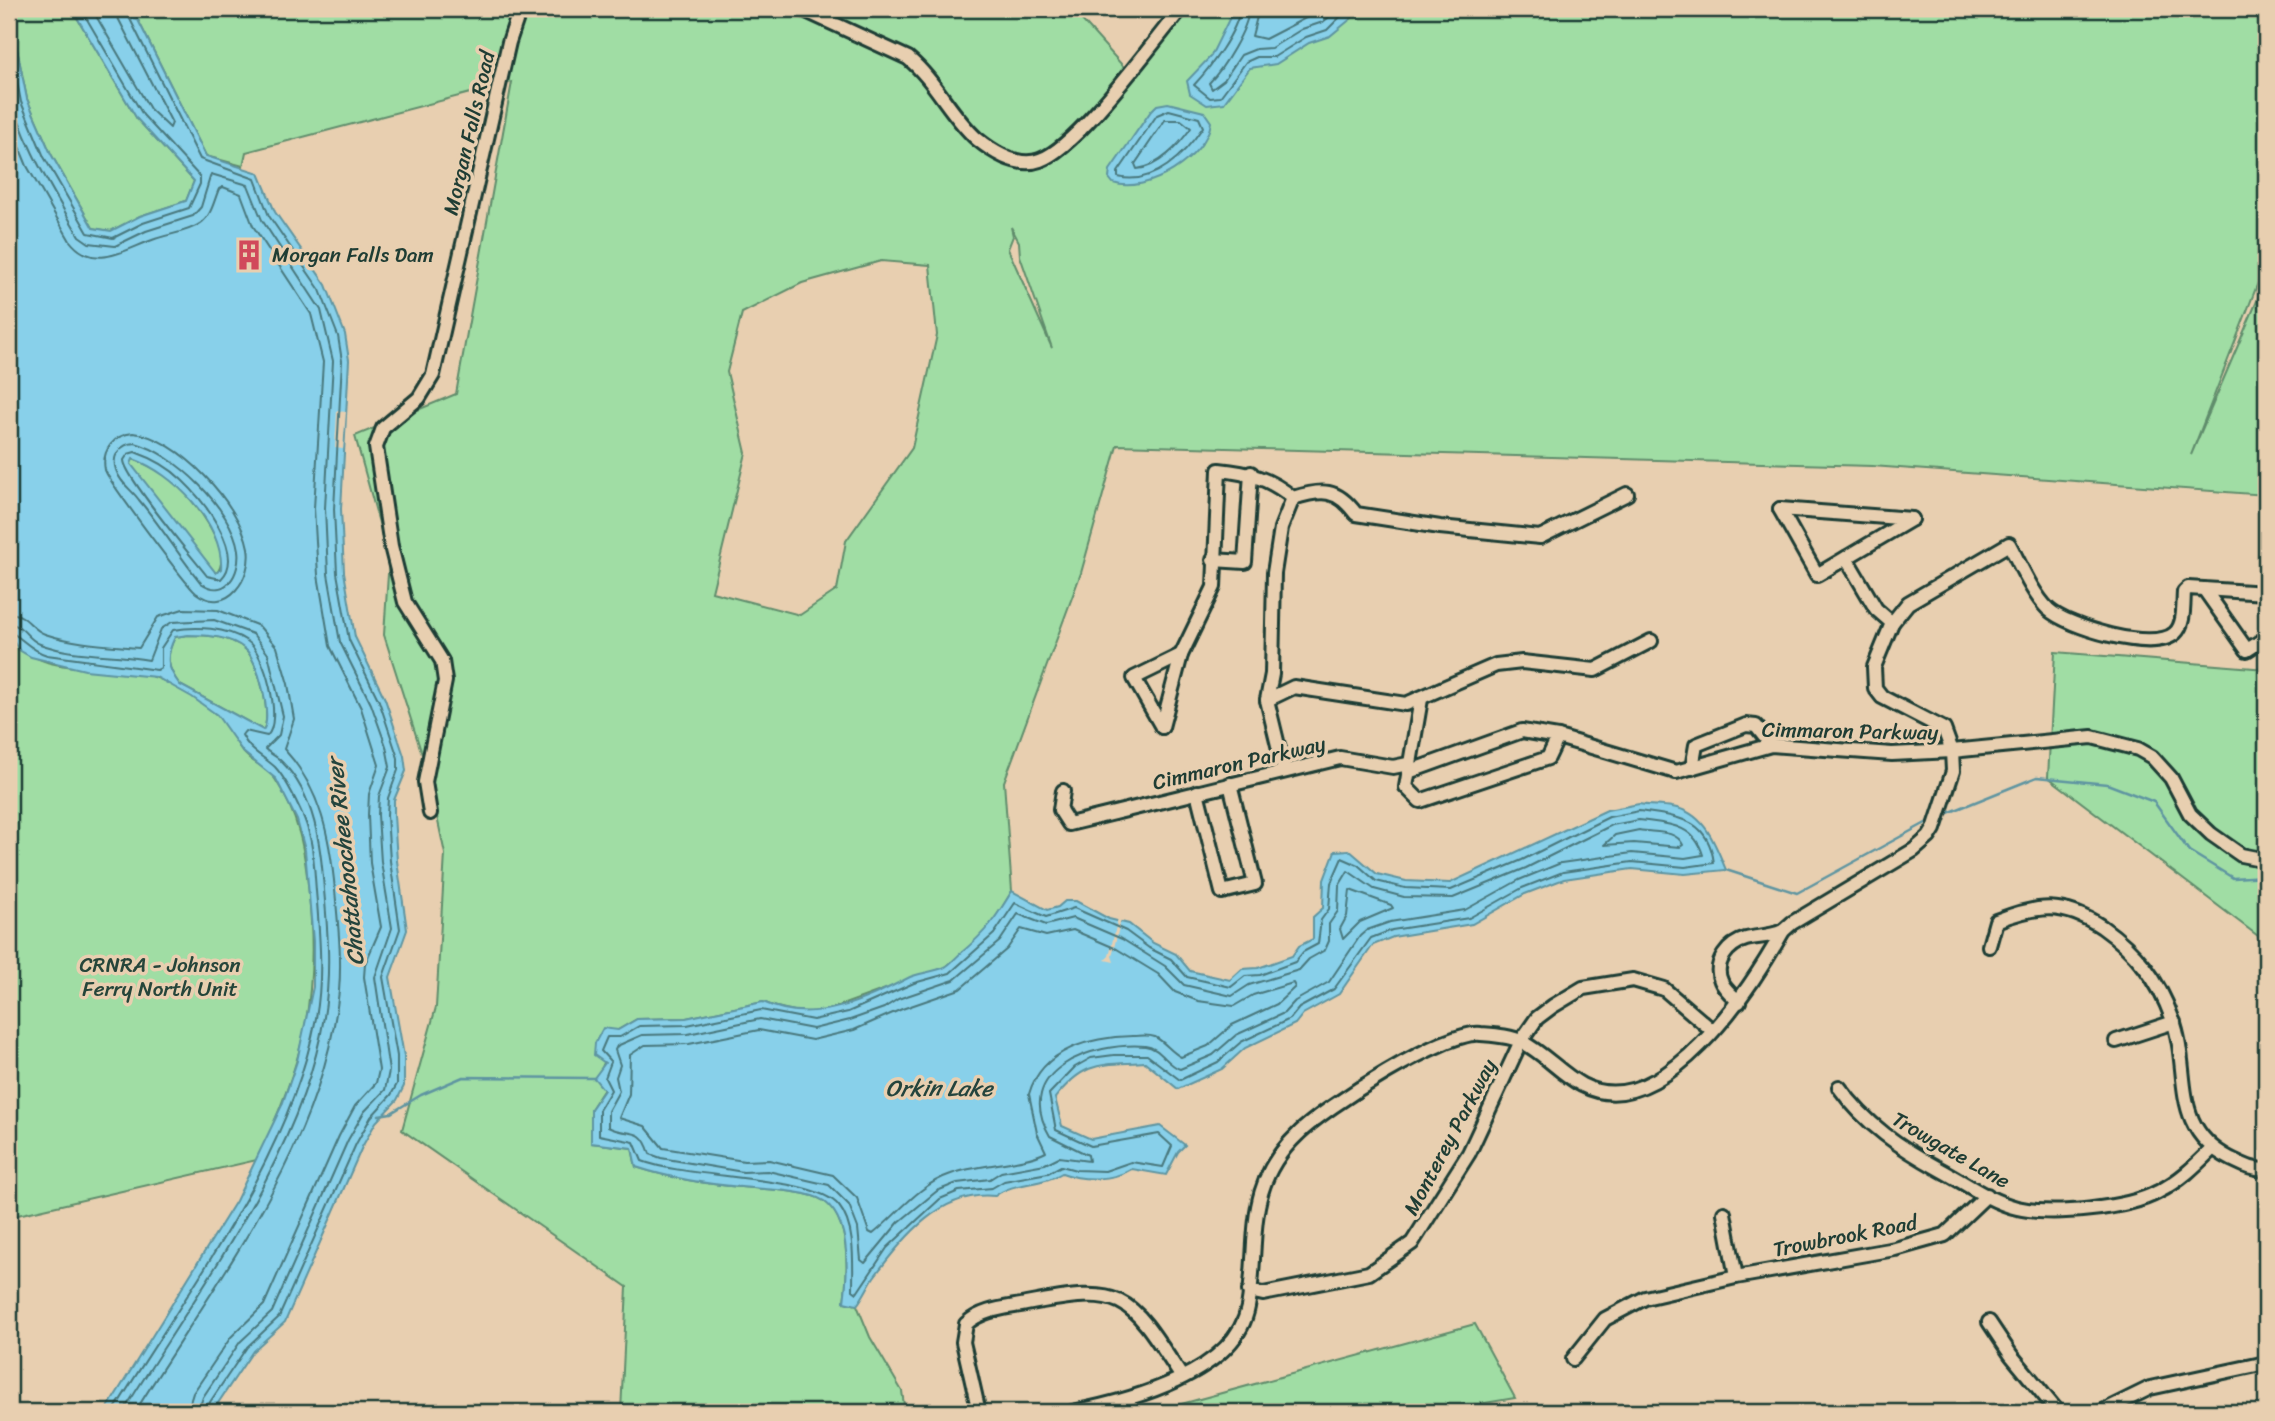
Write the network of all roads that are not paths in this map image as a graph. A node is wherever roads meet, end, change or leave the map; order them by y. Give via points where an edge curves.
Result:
1 (520, 9) edge
2 (802, 9) edge
3 (1181, 9) edge
4 (1251, 473) junction
5 (1627, 494) dead end
6 (1293, 498) junction
7 (1846, 558) junction
8 (1213, 560) junction
9 (2204, 589) junction
10 (2266, 593) edge
11 (1892, 623) junction
12 (2266, 638) edge
13 (1651, 640) dead end
14 (1181, 655) junction
15 (1267, 699) junction
16 (1421, 699) junction
17 (1558, 737) junction
18 (1771, 745) junction
19 (1952, 751) junction
20 (1408, 768) junction
21 (1692, 768) junction
22 (1284, 770) junction
23 (1230, 784) junction
24 (1063, 791) dead end
25 (1197, 792) junction
26 (430, 813) dead end
27 (2266, 860) edge
28 (1783, 931) junction
29 (1989, 946) dead end
30 (1739, 1002) junction
31 (2174, 1022) junction
32 (1713, 1031) junction
33 (1521, 1041) junction
34 (2116, 1041) dead end
35 (1839, 1087) dead end
36 (2212, 1149) junction
37 (2266, 1170) edge
38 (1987, 1195) junction
39 (1724, 1213) dead end
40 (1736, 1277) junction
41 (1249, 1291) junction
42 (1989, 1322) dead end
43 (1573, 1359) dead end
44 (2266, 1363) edge
45 (1181, 1376) junction
46 (979, 1412) edge
47 (1072, 1412) edge
48 (2058, 1412) edge
49 (2101, 1412) edge

1 - 26 street, Morgan Falls Road via 433,375 419,398 383,428 376,447 405,602 442,661 444,681 425,782
2 - 3 street via 908,58 977,139 1007,158 1031,162 1055,153 1078,133
4 - 6 street via 1277,484
4 - 8 street via 1245,562
4 - 8 street via 1219,470
5 - 6 street via 1539,537 1356,514 1344,498 1328,492
6 - 15 street via 1281,528 1274,573 1272,674
7 - 7 street via 1912,519 1780,509 1818,575
7 - 11 street via 1877,609
8 - 14 street via 1213,587
9 - 10 street
9 - 11 street via 2183,592 2182,623 2175,634 2159,641 2120,638 2060,618 2047,608 2009,544 1908,603
9 - 12 street via 2247,650
11 - 19 street via 1874,667 1875,688 1882,697 1944,729
13 - 16 street via 1595,670 1522,662 1496,665
14 - 14 street via 1134,678 1162,727 1171,691
15 - 16 street via 1294,687 1406,704
15 - 22 street
16 - 20 street
17 - 20 street, Cimmaron Parkway via 1522,731
17 - 20 street via 1548,758 1420,801 1406,787
17 - 21 street, Cimmaron Parkway via 1676,772
18 - 19 street, Cimmaron Parkway via 1892,754
18 - 21 street, Cimmaron Parkway
18 - 21 street via 1756,726 1746,725 1696,745
19 - 27 street, Cimmaron Parkway via 2092,737 2138,749 2161,766 2190,814 2211,834 2241,855
19 - 28 street, Monterey Parkway via 1953,771 1930,837
20 - 22 street, Cimmaron Parkway via 1340,758 1300,771
22 - 23 street, Cimmaron Parkway
23 - 25 street, Cimmaron Parkway
23 - 25 street via 1255,884 1222,892
24 - 25 street, Cimmaron Parkway via 1060,810 1069,824
28 - 30 street, Monterey Parkway
28 - 30 street, Monterey Parkway via 1768,938 1745,939 1722,957 1718,969 1722,983
29 - 31 street via 1996,921 2029,908 2056,907 2084,915 2126,944 2156,980
30 - 32 street, Monterey Parkway
31 - 34 street
31 - 36 street via 2186,1108
32 - 33 street, Monterey Parkway via 1659,1079 1621,1093 1582,1085
32 - 33 street, Monterey Parkway via 1664,989 1633,979 1583,988 1537,1018
33 - 41 street, Monterey Parkway via 1469,1153 1412,1242 1369,1273 1263,1294
33 - 41 street, Monterey Parkway via 1478,1033 1439,1044 1297,1134 1265,1179 1253,1228
35 - 38 street, Trowgate Lane via 1875,1129
36 - 37 street via 2253,1170
36 - 38 street, Trowgate Lane via 2186,1175 2156,1194 2117,1204 2052,1212 2016,1208
38 - 40 street, Trowbrook Road via 1945,1235 1895,1249
39 - 40 street
40 - 43 street, Trowbrook Road via 1645,1298 1605,1319
41 - 45 street, Monterey Parkway via 1245,1317 1230,1345 1210,1363
42 - 48 street
44 - 49 street via 2150,1388
45 - 46 street via 1159,1341 1121,1300 1093,1294 1066,1297 989,1312 966,1324 963,1342
45 - 47 street, Monterey Parkway via 1130,1399

